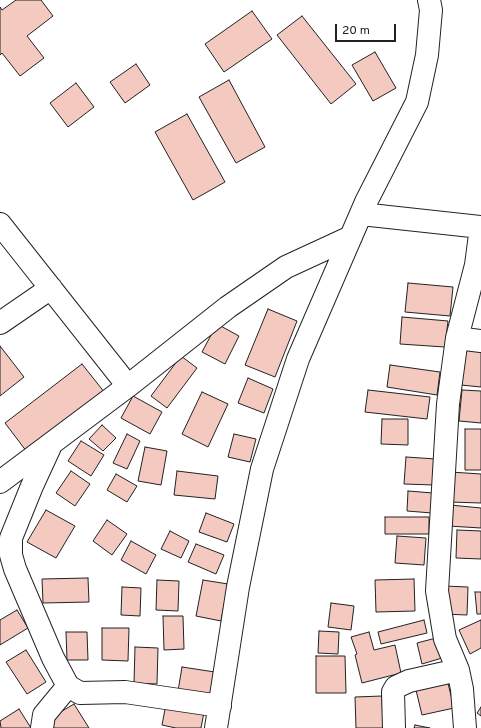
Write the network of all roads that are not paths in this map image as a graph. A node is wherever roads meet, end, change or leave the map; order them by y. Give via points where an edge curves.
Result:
1 (429, 0) edge
2 (361, 214) junction
3 (0, 224) edge
4 (481, 227) edge
5 (352, 237) junction
6 (478, 264) edge
7 (51, 288) junction
8 (0, 323) edge
9 (458, 338) junction
10 (481, 340) edge
11 (128, 386) junction
12 (52, 443) junction
13 (0, 482) edge
14 (458, 670) junction
15 (68, 686) junction
16 (220, 706) junction
17 (42, 728) edge
18 (216, 728) edge
19 (394, 728) edge
20 (465, 728) edge

1 - 2 street via 431,10 427,55 417,102
2 - 4 street
2 - 5 street
3 - 7 street
4 - 6 street
5 - 11 street via 286,267 228,307
5 - 16 street via 298,358 262,469 238,587
6 - 9 street
7 - 8 street
7 - 11 street
9 - 10 street
9 - 14 street via 448,404 437,591 444,639
11 - 12 street
12 - 13 street
12 - 15 street via 11,538 11,555 53,658
14 - 19 street via 409,681 396,687 393,692
14 - 20 street
15 - 16 street via 80,693 125,692
15 - 17 street via 44,715
16 - 18 street

